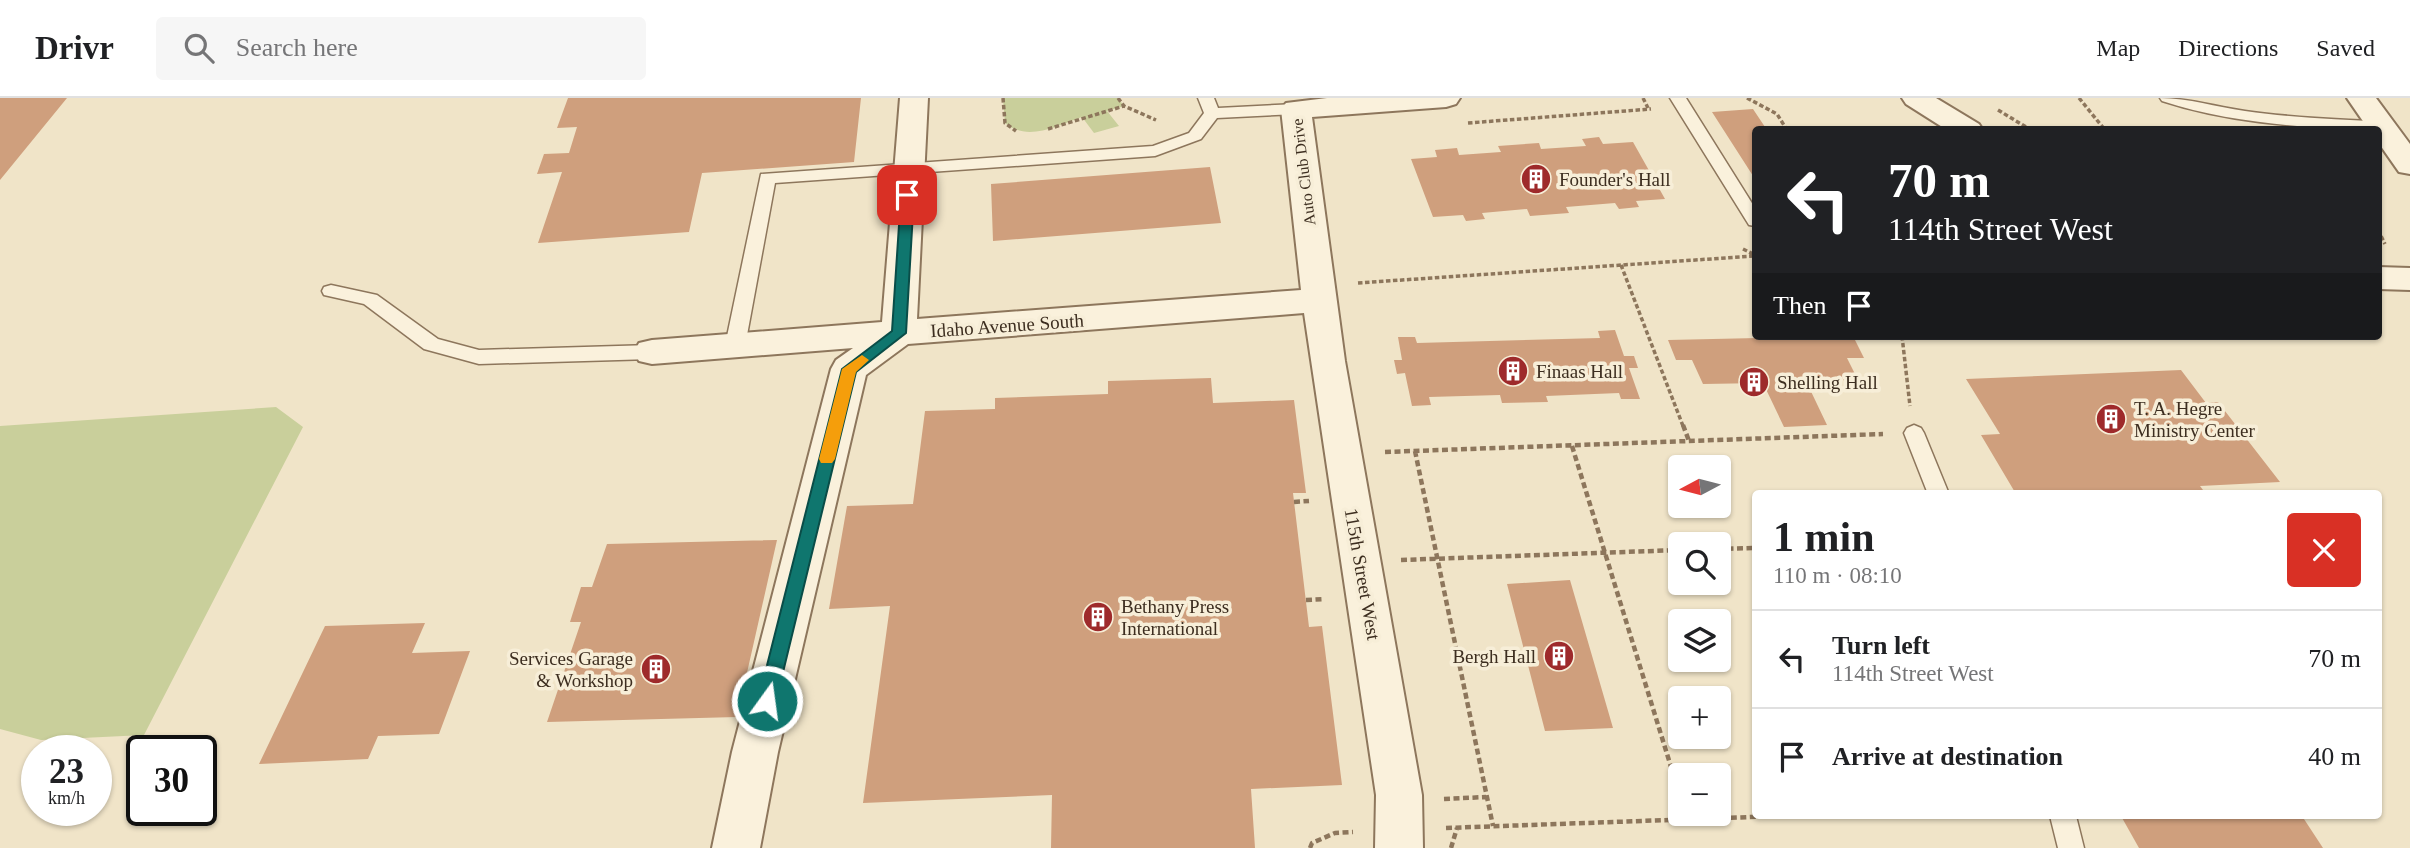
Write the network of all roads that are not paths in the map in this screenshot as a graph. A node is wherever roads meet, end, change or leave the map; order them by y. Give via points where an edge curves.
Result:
1 (914, 98) edge
2 (1678, 98) edge
3 (1916, 98) edge
4 (2168, 98) edge
5 (2361, 98) edge
6 (1209, 105) edge
7 (1296, 109) junction
8 (1452, 111) edge
9 (1962, 126) edge
10 (2372, 126) edge
11 (2384, 127) joint
12 (2410, 165) edge
13 (909, 167) junction
14 (1752, 216) edge
15 (2382, 278) edge
16 (2410, 278) edge
17 (331, 291) dead end
18 (1319, 300) junction
19 (899, 333) junction
20 (735, 345) junction
21 (652, 352) joint
22 (1914, 433) road end
23 (1937, 490) edge
24 (2064, 819) edge
25 (1400, 839) edge
26 (736, 848) edge
27 (2071, 848) edge

1 - 13 street
2 - 14 lane
3 - 9 street
4 - 10 lane via 2231,114
5 - 11 street
6 - 7 lane
6 - 13 lane via 1195,136 1155,152
7 - 8 street, Auto Club Drive
7 - 18 street, Auto Club Drive
11 - 12 street
13 - 19 street
13 - 20 lane via 767,178
15 - 16 street
17 - 21 lane via 370,299 431,344 479,357
18 - 19 street, Idaho Avenue South
18 - 25 street, 115th Street West via 1399,795
19 - 20 street, Idaho Avenue South
19 - 26 street via 849,369 755,752
20 - 21 street, Idaho Avenue South
22 - 23 lane
24 - 27 lane

